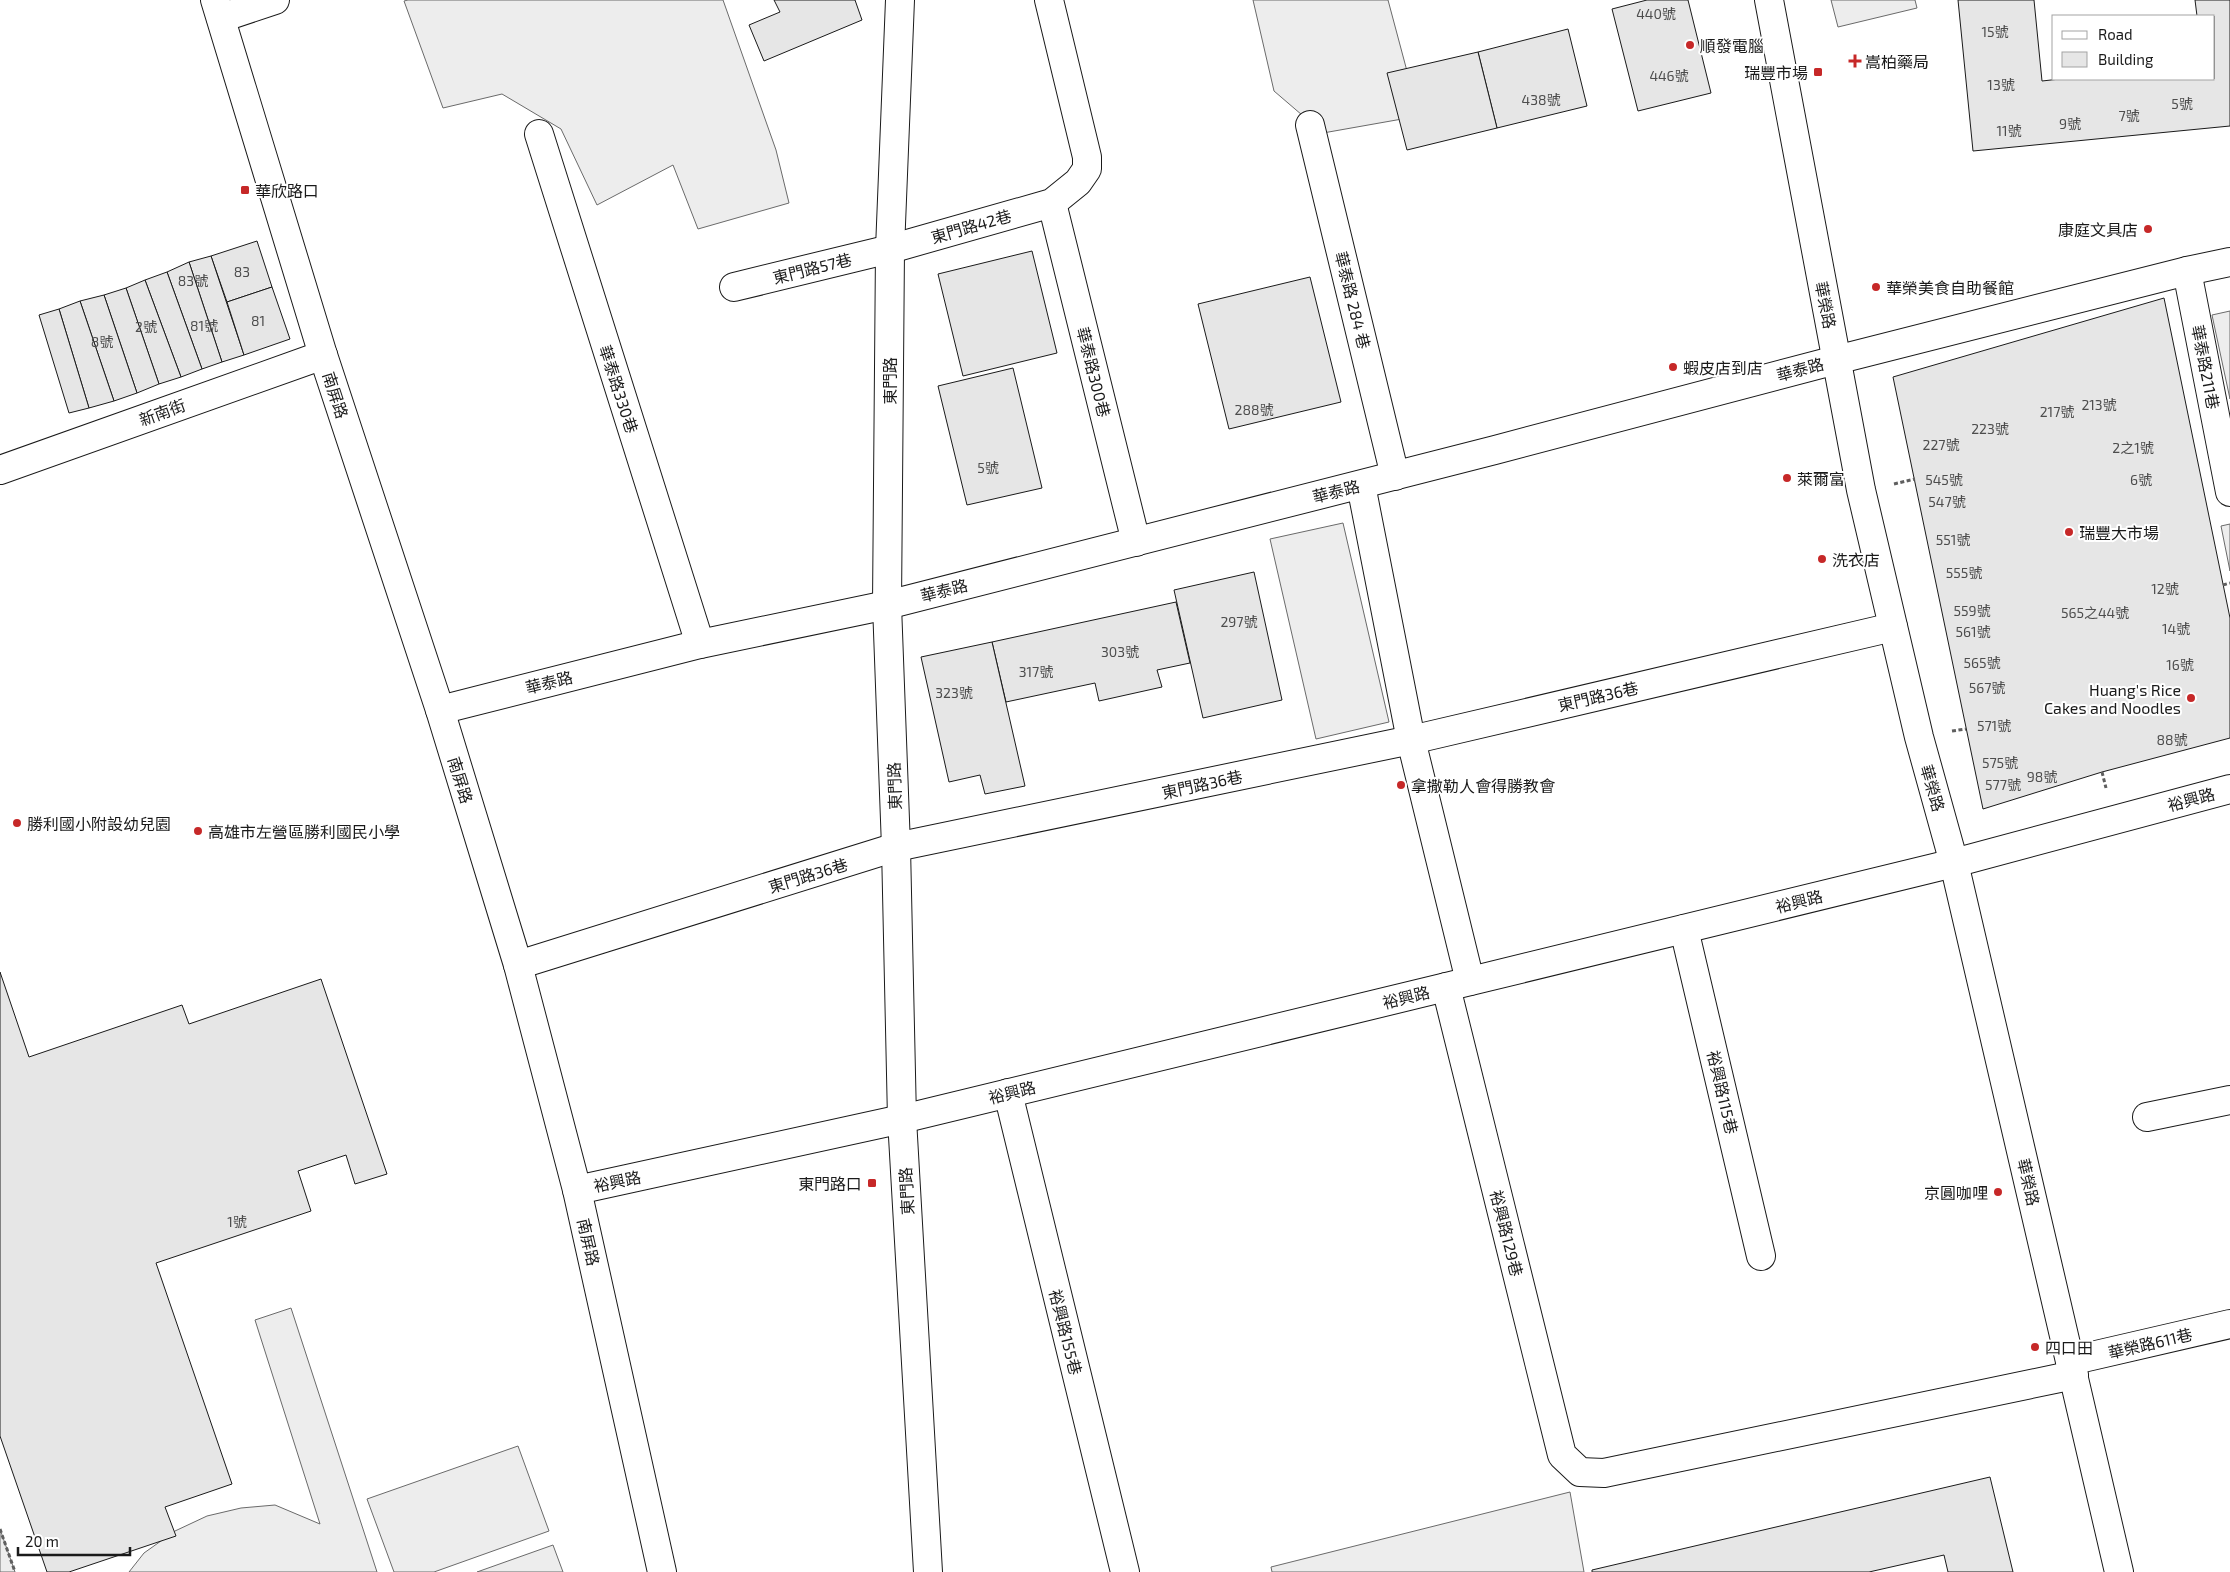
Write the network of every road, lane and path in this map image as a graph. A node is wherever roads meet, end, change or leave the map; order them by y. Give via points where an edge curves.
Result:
1 (275, 0) edge
2 (900, 0) edge
3 (1049, 0) edge
4 (1769, 0) edge
5 (218, 9) edge
6 (1310, 125) dead end
7 (539, 134) dead end
8 (1052, 203) junction
9 (890, 249) junction
10 (2230, 262) edge
11 (2187, 271) junction
12 (734, 287) dead end
13 (323, 355) junction
14 (1836, 360) junction
15 (0, 470) edge
16 (1396, 476) junction
17 (1361, 485) junction
18 (2230, 492) edge
19 (1136, 542) junction
20 (2230, 583) edge
21 (2223, 585) dead end
22 (887, 605) junction
23 (1893, 627) junction
24 (700, 644) junction
25 (440, 710) junction
26 (1411, 740) junction
27 (2230, 788) edge
28 (896, 847) junction
29 (1954, 863) junction
30 (1684, 929) junction
31 (518, 965) junction
32 (1458, 984) junction
33 (1008, 1093) junction
34 (2230, 1100) edge
35 (2148, 1116) dead end
36 (902, 1119) junction
37 (577, 1190) junction
38 (1761, 1256) dead end
39 (2230, 1324) edge
40 (2072, 1368) junction
41 (1580, 1472) joint
42 (0, 1529) edge
43 (15, 1572) edge
44 (662, 1572) edge
45 (928, 1572) edge
46 (1125, 1572) edge
47 (2119, 1572) edge

1 - 5 street
2 - 9 street, 東門路
3 - 8 street via 1087,157 1087,169 1078,182
4 - 14 street, 華榮路
5 - 13 street, 南屏路
6 - 16 street, 華泰路 284 巷
7 - 24 street, 華泰路330巷
8 - 9 street, 東門路42巷
8 - 19 street, 華泰路300巷
9 - 12 street, 東門路57巷
9 - 22 street, 東門路
10 - 11 street, 華泰路
11 - 14 street, 華泰路
11 - 18 street, 華泰路211巷
13 - 15 street, 新南街
13 - 25 street, 南屏路
14 - 16 street, 華泰路
14 - 23 street, 華榮路 via 1861,490
16 - 17 street, 華泰路
17 - 19 street, 華泰路
17 - 26 street, 裕興路129巷
19 - 22 street, 華泰路
20 - 21 path
22 - 24 street, 華泰路
22 - 28 street, 東門路
23 - 26 street, 東門路36巷
23 - 29 street, 華榮路
24 - 25 street, 華泰路
25 - 31 street, 南屏路
26 - 28 street, 東門路36巷
26 - 32 street, 裕興路129巷
27 - 29 street, 裕興路
28 - 31 street, 東門路36巷
28 - 36 street, 東門路
29 - 30 street, 裕興路
29 - 40 street, 華榮路
30 - 32 street, 裕興路
30 - 38 street, 裕興路115巷
31 - 37 street, 南屏路
32 - 33 street, 裕興路
32 - 41 street, 裕興路129巷 via 1562,1455
33 - 36 street, 裕興路
33 - 46 street, 裕興路155巷
34 - 35 street
36 - 37 street, 裕興路
36 - 45 street, 東門路
37 - 44 street, 南屏路
39 - 40 street, 華榮路611巷
40 - 41 street, 華榮路611巷 via 1604,1473
40 - 47 street, 華榮路
42 - 43 path

